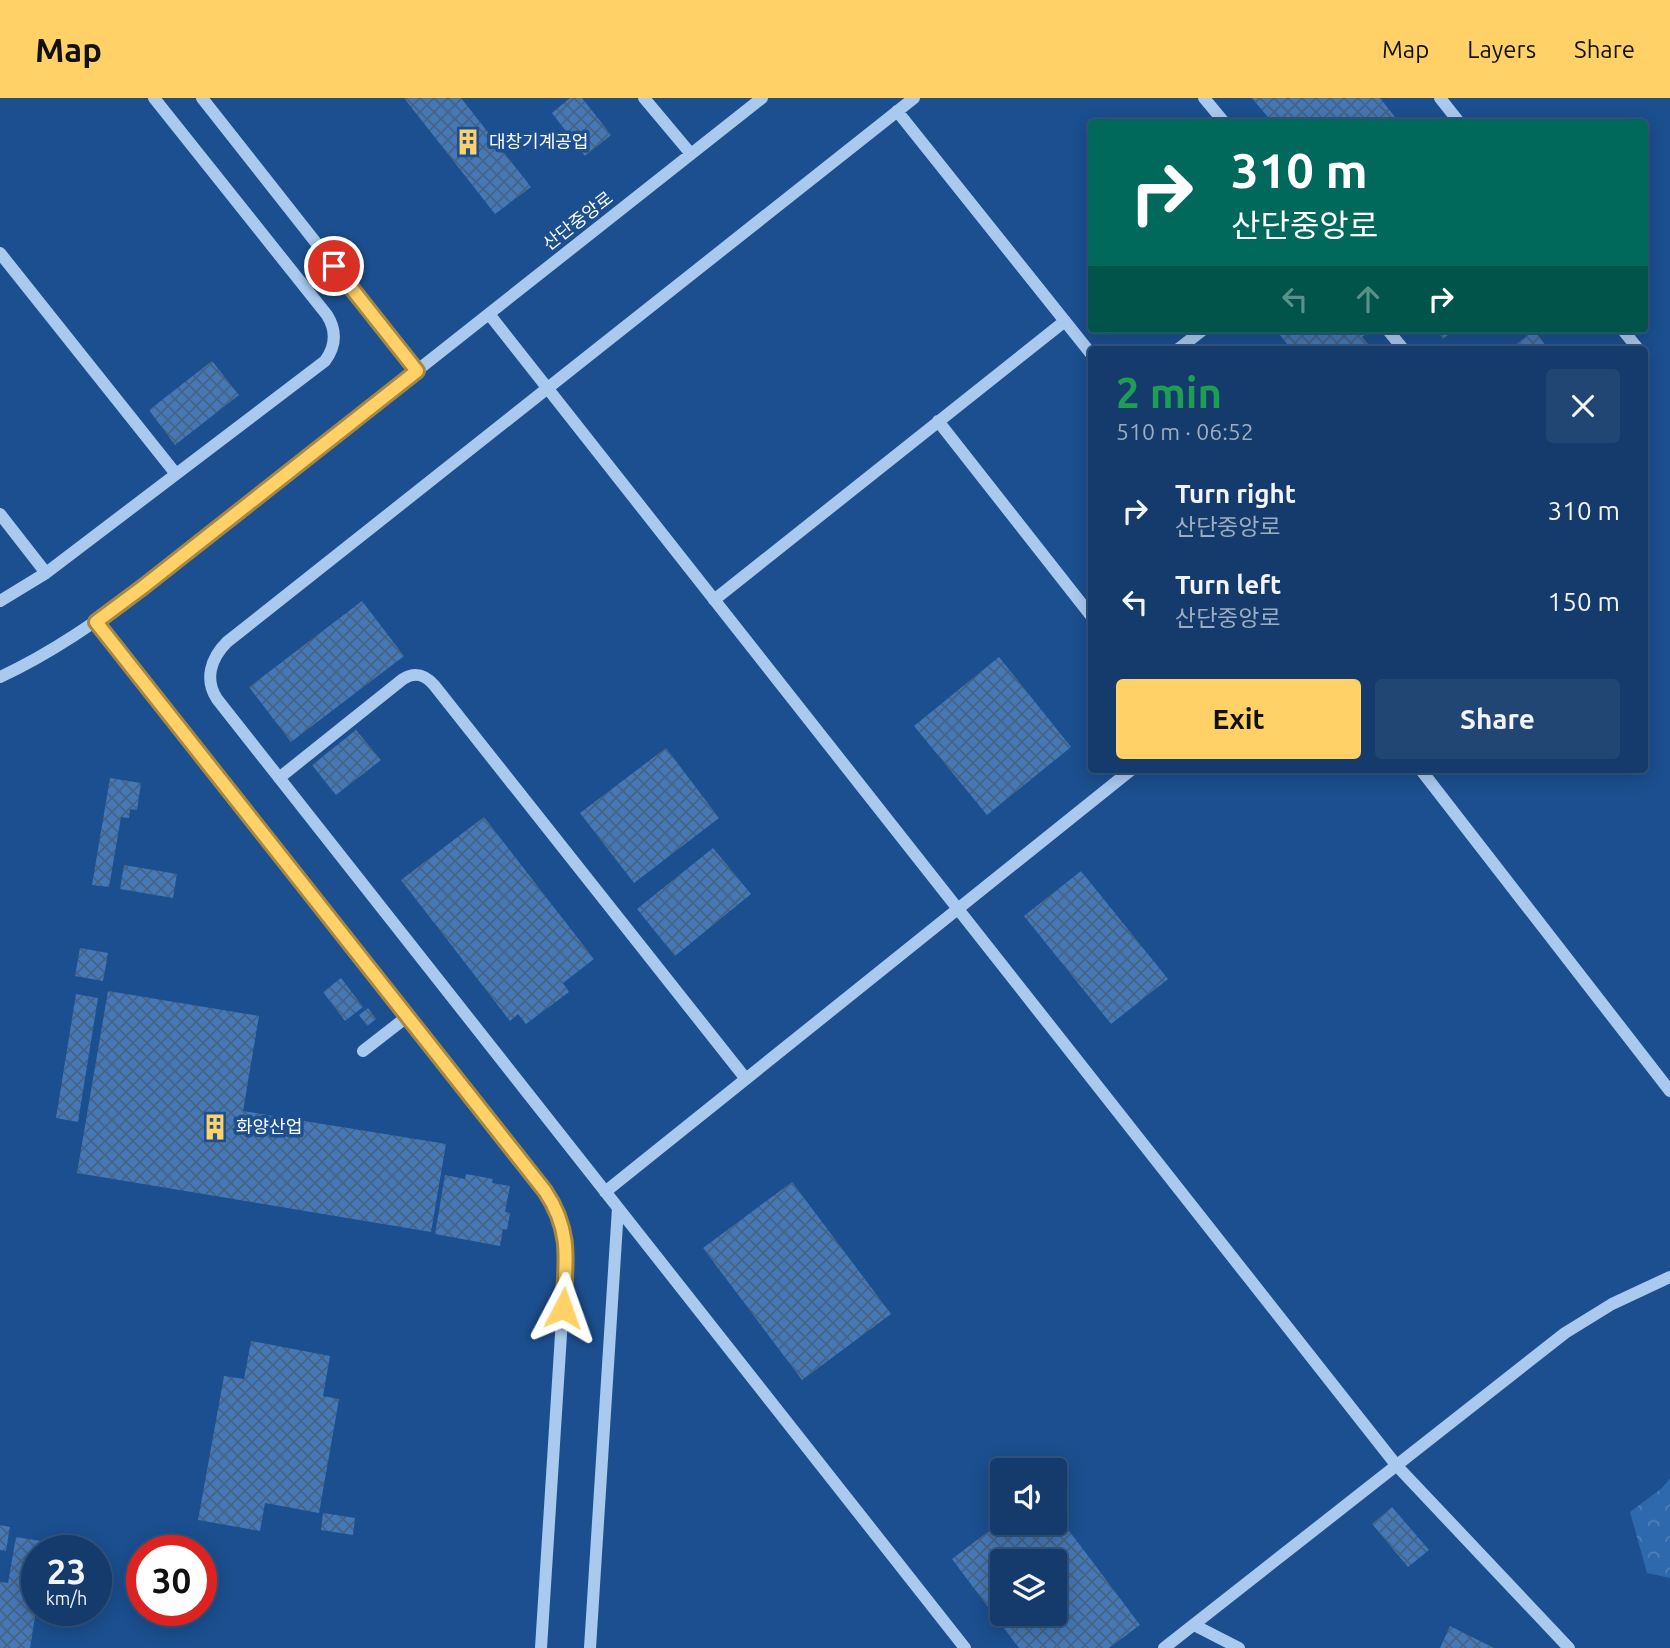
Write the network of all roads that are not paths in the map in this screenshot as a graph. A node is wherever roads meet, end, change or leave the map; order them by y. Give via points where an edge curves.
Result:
1 (154, 98) edge
2 (202, 98) edge
3 (644, 98) edge
4 (762, 98) edge
5 (914, 98) edge
6 (1204, 98) edge
7 (1440, 98) edge
8 (897, 111) junction
9 (1222, 119) edge
10 (1457, 119) edge
11 (691, 154) junction
12 (0, 253) edge
13 (489, 314) junction
14 (1065, 321) junction
15 (1199, 333) edge
16 (1182, 346) edge
17 (1088, 350) edge
18 (417, 371) junction
19 (547, 388) junction
20 (938, 421) junction
21 (176, 474) junction
22 (0, 514) edge
23 (46, 573) junction
24 (714, 600) junction
25 (0, 601) edge
26 (1088, 612) edge
27 (96, 622) junction
28 (0, 677) edge
29 (1127, 773) edge
30 (1423, 773) edge
31 (279, 778) junction
32 (958, 909) junction
33 (408, 1016) junction
34 (363, 1051) dead end
35 (746, 1079) junction
36 (1670, 1091) edge
37 (605, 1192) junction
38 (618, 1208) junction
39 (1670, 1278) edge
40 (1397, 1466) junction
41 (1194, 1625) junction
42 (541, 1648) edge
43 (590, 1648) edge
44 (965, 1648) edge
45 (1164, 1648) edge
46 (1239, 1648) edge
47 (1569, 1648) edge

1 - 21 street via 327,315 335,332 325,361
2 - 18 street
3 - 11 street
4 - 11 street, 산단중앙로
5 - 8 street
6 - 9 street
7 - 10 street
8 - 14 street
8 - 19 street
11 - 13 street, 산단중앙로
12 - 21 street
13 - 18 street, 산단중앙로
13 - 19 street
14 - 17 street
14 - 20 street
15 - 16 street
18 - 27 street, 산단중앙로
19 - 24 street
19 - 31 street via 217,654 209,676 214,695
20 - 24 street
20 - 26 street
21 - 23 street
22 - 23 street
23 - 25 street
24 - 32 street
27 - 28 street, 산단중앙로
27 - 33 street
29 - 32 street
30 - 36 street
31 - 35 street via 403,679 424,676
31 - 37 street
32 - 35 street
32 - 40 street
33 - 34 street
33 - 42 street via 537,1179 558,1213 564,1233
35 - 37 street
37 - 38 street
38 - 43 street
38 - 44 street
39 - 40 street via 1612,1304 1565,1333
40 - 41 street
40 - 47 street
41 - 45 street
41 - 46 street

